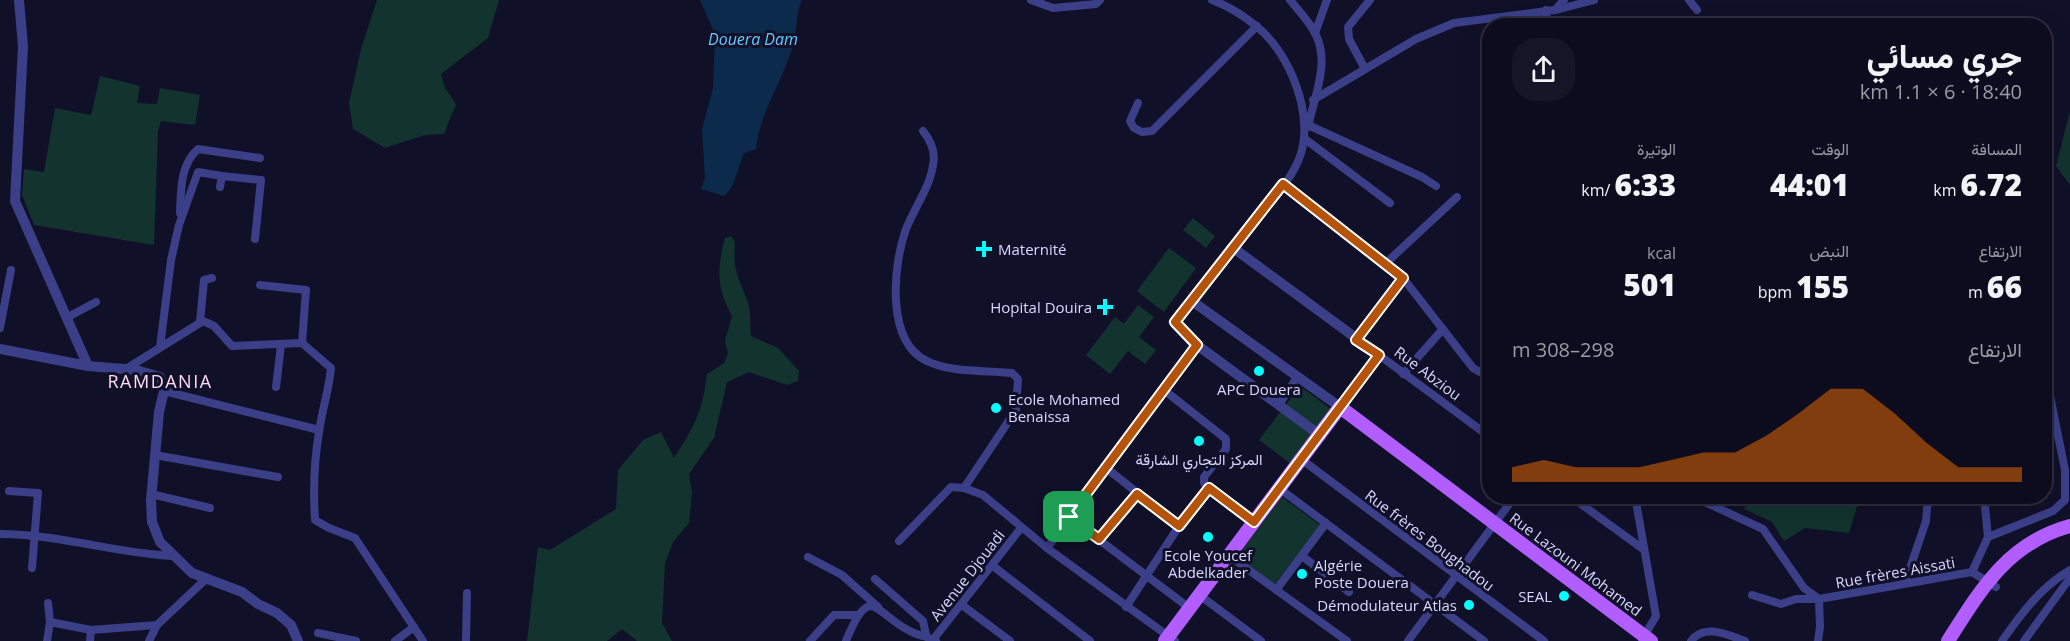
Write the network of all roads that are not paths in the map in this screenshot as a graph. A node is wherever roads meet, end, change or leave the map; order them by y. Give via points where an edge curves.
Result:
1 (19, 0) edge
2 (1030, 0) edge
3 (1100, 0) edge
4 (1213, 0) edge
5 (1290, 0) edge
6 (1327, 0) edge
7 (1370, 0) edge
8 (1564, 0) edge
9 (1594, 0) edge
10 (1689, 0) edge
11 (1225, 2) edge
12 (1551, 10) junction
13 (1696, 10) dead end
14 (1491, 18) edge
15 (1549, 18) edge
16 (1482, 19) edge
17 (1257, 26) junction
18 (1315, 33) junction
19 (1365, 69) junction
20 (1313, 100) junction
21 (1138, 103) dead end
22 (1308, 125) junction
23 (923, 131) dead end
24 (1304, 144) junction
25 (260, 158) dead end
26 (222, 176) junction
27 (1283, 184) junction
28 (1436, 186) dead end
29 (220, 187) dead end
30 (1456, 197) dead end
31 (1390, 203) dead end
32 (179, 225) junction
33 (255, 239) dead end
34 (1232, 247) junction
35 (1386, 263) junction
36 (11, 270) dead end
37 (212, 278) dead end
38 (1403, 278) junction
39 (260, 285) dead end
40 (1192, 301) junction
41 (96, 302) dead end
42 (68, 316) junction
43 (200, 322) junction
44 (0, 328) edge
45 (1443, 329) junction
46 (1356, 340) junction
47 (302, 343) junction
48 (281, 345) junction
49 (1197, 345) junction
50 (160, 347) junction
51 (0, 349) edge
52 (1379, 355) junction
53 (88, 366) junction
54 (126, 369) junction
55 (1482, 372) edge
56 (1403, 374) junction
57 (1298, 376) junction
58 (276, 387) dead end
59 (1164, 390) junction
60 (164, 391) junction
61 (1280, 403) junction
62 (2052, 406) edge
63 (1340, 407) junction
64 (319, 430) junction
65 (1482, 431) edge
66 (1321, 436) junction
67 (155, 455) junction
68 (1301, 459) junction
69 (1105, 467) junction
70 (278, 477) dead end
71 (964, 488) junction
72 (1209, 488) junction
73 (1280, 489) junction
74 (9, 491) dead end
75 (151, 494) junction
76 (1137, 494) junction
77 (1509, 504) edge
78 (1581, 504) edge
79 (1636, 504) edge
80 (1709, 504) edge
81 (1927, 504) edge
82 (1985, 504) edge
83 (210, 508) dead end
84 (1069, 517) junction
85 (1254, 522) junction
86 (1326, 523) junction
87 (1495, 524) junction
88 (1179, 526) junction
89 (2070, 526) edge
90 (1021, 528) junction
91 (0, 534) edge
92 (35, 534) junction
93 (2070, 535) edge
94 (1988, 537) junction
95 (1099, 539) junction
96 (899, 541) dead end
97 (1047, 548) junction
98 (1642, 549) junction
99 (1228, 555) junction
100 (172, 556) junction
101 (1302, 556) junction
102 (808, 557) dead end
103 (993, 566) junction
104 (32, 568) dead end
105 (2070, 570) edge
106 (1972, 572) junction
107 (1147, 576) junction
108 (1456, 577) junction
109 (207, 578) junction
110 (2070, 578) edge
111 (875, 579) dead end
112 (1905, 583) junction
113 (1992, 584) junction
114 (1276, 590) junction
115 (1349, 592) dead end
116 (467, 593) dead end
117 (1198, 594) junction
118 (1752, 595) dead end
119 (1819, 599) junction
120 (48, 603) dead end
121 (1436, 604) junction
122 (962, 605) junction
123 (878, 607) junction
124 (1126, 607) junction
125 (1188, 607) junction
126 (856, 615) junction
127 (50, 622) junction
128 (157, 625) junction
129 (414, 627) junction
130 (92, 630) junction
131 (318, 633) dead end
132 (932, 639) edge
133 (1169, 639) edge
134 (1646, 639) edge
135 (47, 641) edge
136 (90, 641) edge
137 (149, 641) edge
138 (298, 641) edge
139 (356, 641) edge
140 (395, 641) edge
141 (423, 641) edge
142 (466, 641) edge
143 (810, 641) edge
144 (846, 641) edge
145 (1010, 641) edge
146 (1090, 641) edge
147 (1261, 641) edge
148 (1347, 641) edge
149 (1408, 641) edge
150 (1484, 641) edge
151 (1544, 641) edge
152 (1691, 641) edge
153 (1745, 641) edge
154 (1818, 641) edge
155 (1948, 641) edge
156 (1959, 641) edge
157 (2002, 641) edge
158 (2024, 641) edge

1 - 42 street via 23,57 15,201
2 - 3 street via 1053,8 1096,4
4 - 11 street
5 - 18 street
6 - 18 street
7 - 19 street via 1348,27 1349,39
8 - 12 street
9 - 12 street
10 - 13 street
11 - 17 street
12 - 14 street
12 - 15 street
16 - 19 street via 1454,23 1416,39
17 - 21 street via 1152,131 1142,132 1131,124
17 - 24 street via 1297,88
18 - 20 street via 1323,53
19 - 20 street
20 - 22 street
22 - 24 street
22 - 28 street
23 - 71 street via 930,140 934,163 901,250 897,301 903,340 913,352 938,365 1012,373 1018,379 1016,410
24 - 27 street
24 - 31 street
25 - 32 street via 198,149 189,157 183,175
26 - 29 street
26 - 32 street via 198,172
26 - 33 street via 261,180
27 - 34 street
27 - 35 street
30 - 35 street
32 - 50 street
34 - 40 street
34 - 46 street, Rue Abziou
35 - 38 street
36 - 44 street
37 - 43 street via 204,280
38 - 45 street
38 - 46 street
39 - 47 street via 306,290
40 - 49 street via 1175,322
40 - 57 street, Rue Lazouni Mohamed
41 - 42 street
42 - 53 street
43 - 48 street via 210,322 232,346
43 - 50 street
45 - 55 street via 1473,368
45 - 56 street
46 - 52 street, Rue Abziou
47 - 48 street
47 - 64 street via 331,368
48 - 58 street
49 - 59 street
49 - 61 street
50 - 54 street
51 - 53 street
52 - 56 street, Rue Abziou
52 - 63 street
53 - 54 street
54 - 60 street via 160,377
56 - 65 street, Rue Abziou
57 - 61 street
57 - 63 street, Rue Lazouni Mohamed
59 - 69 street
59 - 72 street via 1226,439 1226,449 1204,477
60 - 64 street
60 - 67 street
61 - 66 street
62 - 94 street via 2065,470 2065,500 2053,510
63 - 66 main road
63 - 87 main road, Rue Lazouni Mohamed
64 - 129 street via 313,481 315,520 355,538
66 - 68 main road
67 - 70 street
67 - 75 street
68 - 73 main road
68 - 108 street, Rue frères Boughadou
69 - 76 street
69 - 84 street
71 - 90 street via 983,495
71 - 96 street via 951,488
72 - 85 street
72 - 88 street
73 - 85 main road
73 - 86 street
74 - 92 street via 38,492
75 - 83 street
75 - 100 street via 152,522 160,542
76 - 88 street
76 - 95 street
77 - 87 street
78 - 98 street
79 - 98 street
80 - 119 street, Rue frères Aissati via 1763,529 1804,588
81 - 112 street via 1926,521
82 - 94 street
84 - 95 street
84 - 97 street
85 - 99 main road
86 - 101 street
86 - 121 street
87 - 108 street
87 - 134 main road, Rue Lazouni Mohamed
88 - 107 street
89 - 113 main road via 2040,536 2017,550
90 - 97 street
90 - 103 street, Avenue Djouadi
91 - 92 street
92 - 100 street
92 - 104 street
93 - 113 main road via 2032,551
94 - 106 street
95 - 107 street
97 - 124 street
98 - 134 street via 1656,616
99 - 114 street
99 - 117 main road
100 - 109 street via 192,573
101 - 114 street
101 - 115 street
102 - 123 street via 842,576
103 - 122 street, Avenue Djouadi
103 - 146 street
105 - 157 street via 2026,608
106 - 112 street, Rue frères Aissati
106 - 113 street, Rue frères Aissati
107 - 124 street
107 - 125 street
108 - 121 street
108 - 151 street, Rue frères Boughadou
109 - 128 street
109 - 138 street via 242,592 277,613 291,625
110 - 158 street
111 - 132 street via 923,621
112 - 119 street, Rue frères Aissati
113 - 155 main road
113 - 156 main road
114 - 148 street
116 - 142 street
117 - 125 main road
117 - 147 street
118 - 119 street via 1781,604 1796,599
119 - 154 street
120 - 127 street
121 - 149 street
121 - 150 street
122 - 132 street, Avenue Djouadi
122 - 145 street
123 - 126 street via 865,608
123 - 132 street via 914,633
124 - 133 street
125 - 133 main road
126 - 143 street via 834,615
126 - 144 street
127 - 130 street
127 - 135 street
128 - 130 street
128 - 137 street
129 - 140 street
129 - 141 street
130 - 136 street
131 - 139 street
152 - 153 street via 1712,631

